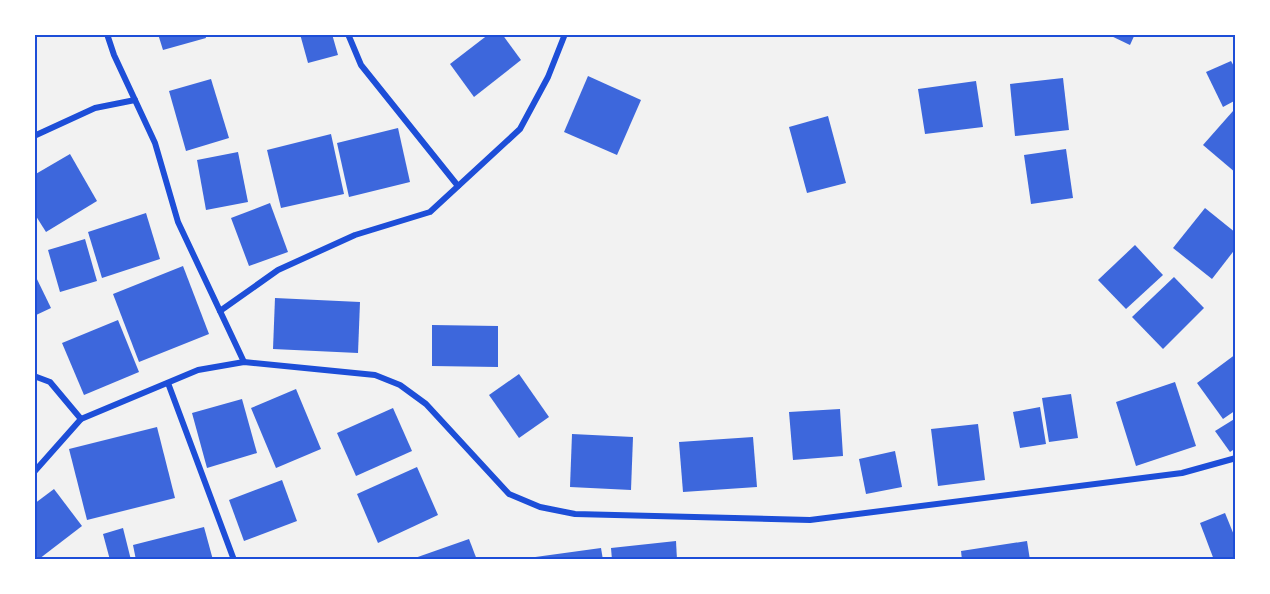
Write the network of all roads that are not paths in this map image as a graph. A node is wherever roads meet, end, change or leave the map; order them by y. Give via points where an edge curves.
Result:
1 (107, 34) edge
2 (348, 34) edge
3 (565, 34) edge
4 (135, 100) junction
5 (34, 136) edge
6 (458, 186) junction
7 (220, 311) junction
8 (244, 362) junction
9 (34, 376) edge
10 (168, 383) junction
11 (81, 419) junction
12 (1236, 458) edge
13 (34, 472) edge
14 (234, 560) edge

1 - 4 street
2 - 6 street via 361,65
3 - 6 street via 548,77 520,129
4 - 5 street via 95,108
4 - 7 street via 155,143 178,222
6 - 7 street via 430,212 355,235 278,270
7 - 8 street
8 - 10 street via 198,370
8 - 12 street via 375,375 400,385 426,404 509,494 540,507 575,514 810,520 1182,473
9 - 11 street via 50,382
10 - 11 street
10 - 14 street
11 - 13 street

